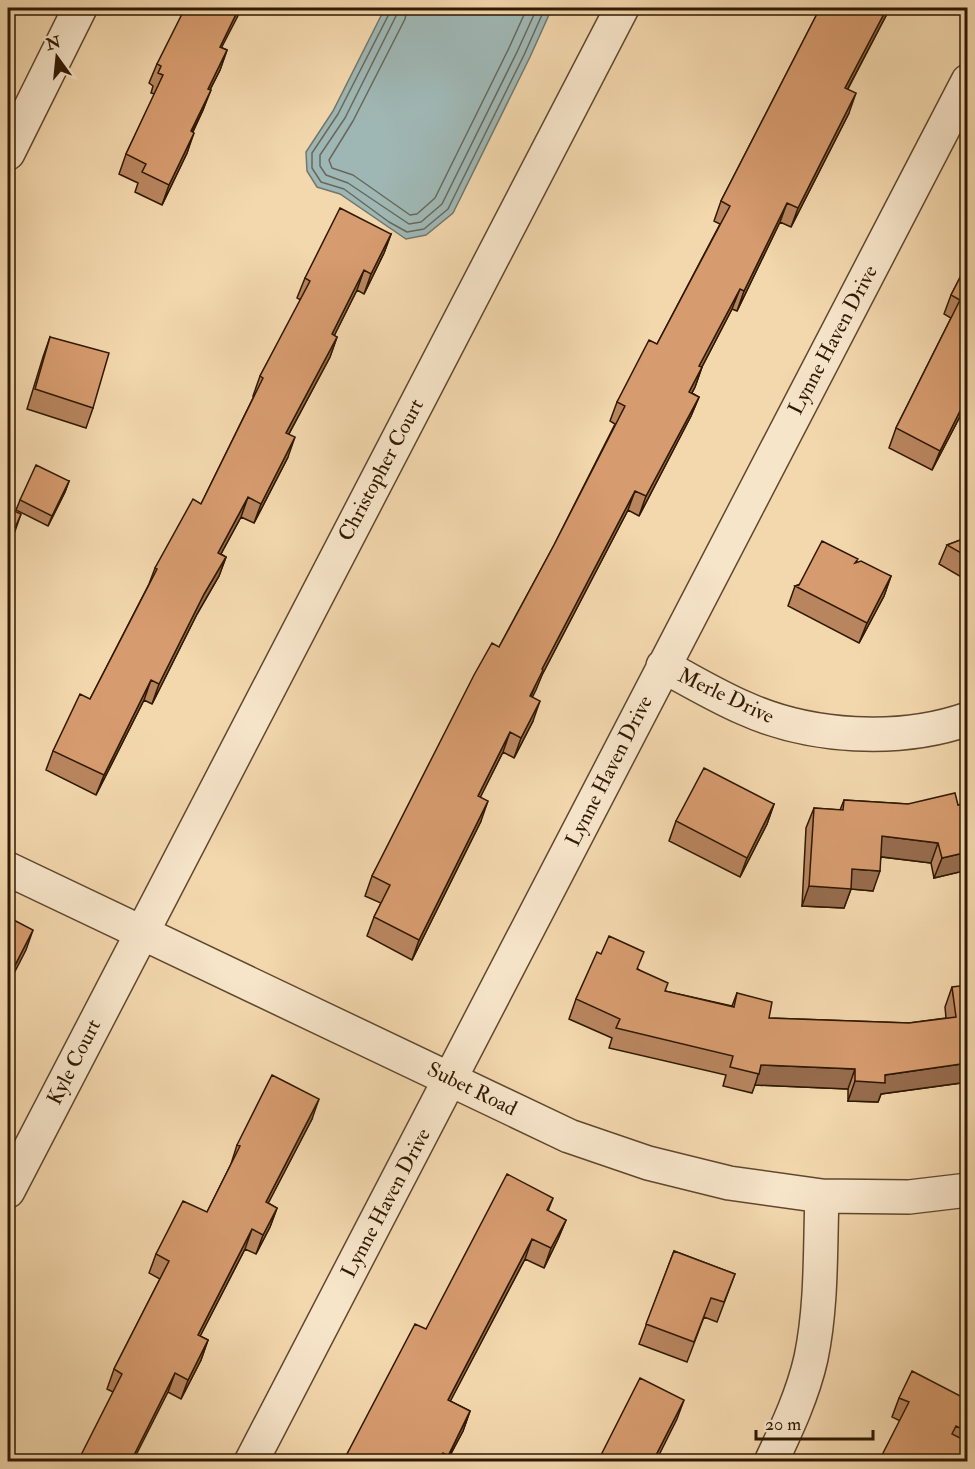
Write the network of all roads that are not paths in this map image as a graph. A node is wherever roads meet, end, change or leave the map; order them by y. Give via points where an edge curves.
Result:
1 (80, 8) edge
2 (622, 8) edge
3 (968, 81) edge
4 (8, 153) edge
5 (663, 666) junction
6 (968, 719) edge
7 (8, 868) edge
8 (140, 933) junction
9 (451, 1079) junction
10 (968, 1190) edge
11 (8, 1191) edge
12 (822, 1196) junction
13 (251, 1461) edge
14 (771, 1461) edge

1 - 4 street
2 - 8 street, Christopher Court
3 - 5 street, Lynne Haven Drive
5 - 6 street, Merle Drive via 745,709 792,725 846,733 893,734
5 - 9 street, Lynne Haven Drive
7 - 8 street, Subet Road
8 - 9 street, Subet Road
8 - 11 street, Kyle Court
9 - 12 street, Subet Road via 569,1136 648,1163 729,1183
9 - 13 street, Lynne Haven Drive
10 - 12 street, Subet Road via 909,1197
12 - 14 street via 819,1297 811,1357 796,1409

